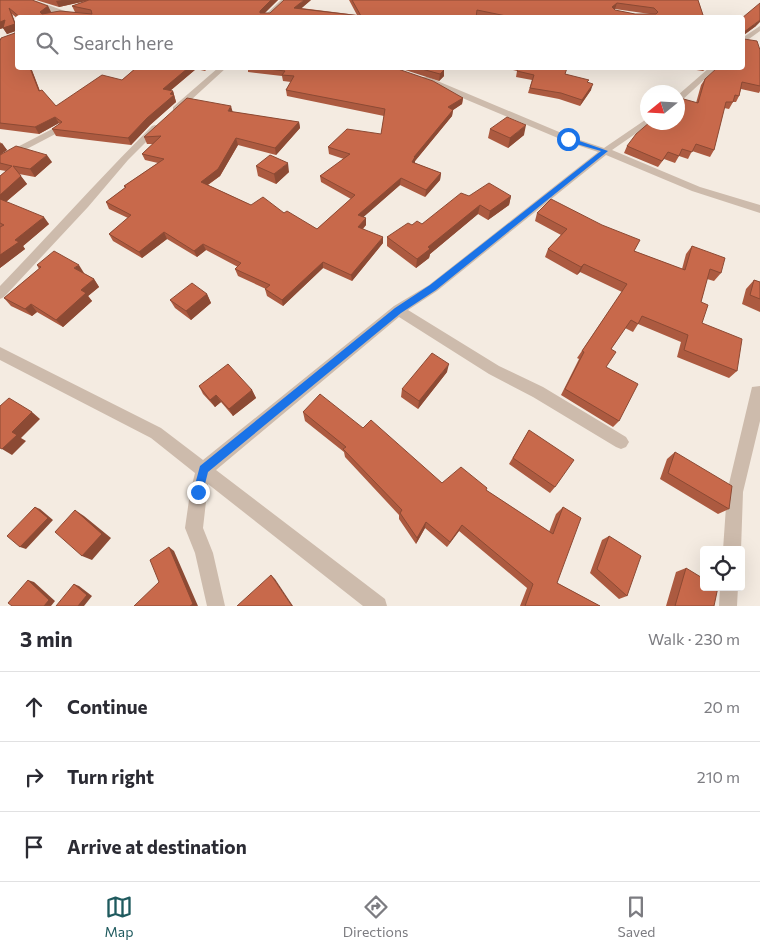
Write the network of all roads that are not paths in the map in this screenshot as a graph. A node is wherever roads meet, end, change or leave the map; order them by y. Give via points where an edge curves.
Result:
1 (28, 0) edge
2 (285, 0) edge
3 (46, 3) edge
4 (73, 7) edge
5 (60, 12) junction
6 (54, 15) edge
7 (75, 15) edge
8 (268, 15) edge
9 (755, 29) edge
10 (745, 39) edge
11 (220, 70) edge
12 (711, 70) edge
13 (417, 76) edge
14 (685, 93) edge
15 (640, 127) edge
16 (60, 128) edge
17 (605, 151) junction
18 (0, 160) edge
19 (760, 210) edge
20 (0, 294) edge
21 (398, 310) junction
22 (0, 353) edge
23 (760, 392) edge
24 (621, 442) dead end
25 (204, 470) junction
26 (732, 546) edge
27 (729, 591) edge
28 (216, 606) edge
29 (378, 606) edge
30 (728, 606) edge

1 - 3 street
2 - 8 street
3 - 5 street
4 - 5 street
5 - 6 street
5 - 7 street
9 - 10 street
11 - 20 street via 125,158
12 - 14 street
13 - 17 street via 568,139
15 - 17 street
16 - 18 street
17 - 19 street via 696,189
17 - 21 street via 433,288
21 - 24 street via 494,370 538,392
21 - 25 street
22 - 25 street via 156,433
23 - 26 street via 757,392 735,492
25 - 28 street via 194,528 204,553
25 - 29 street
27 - 30 street

